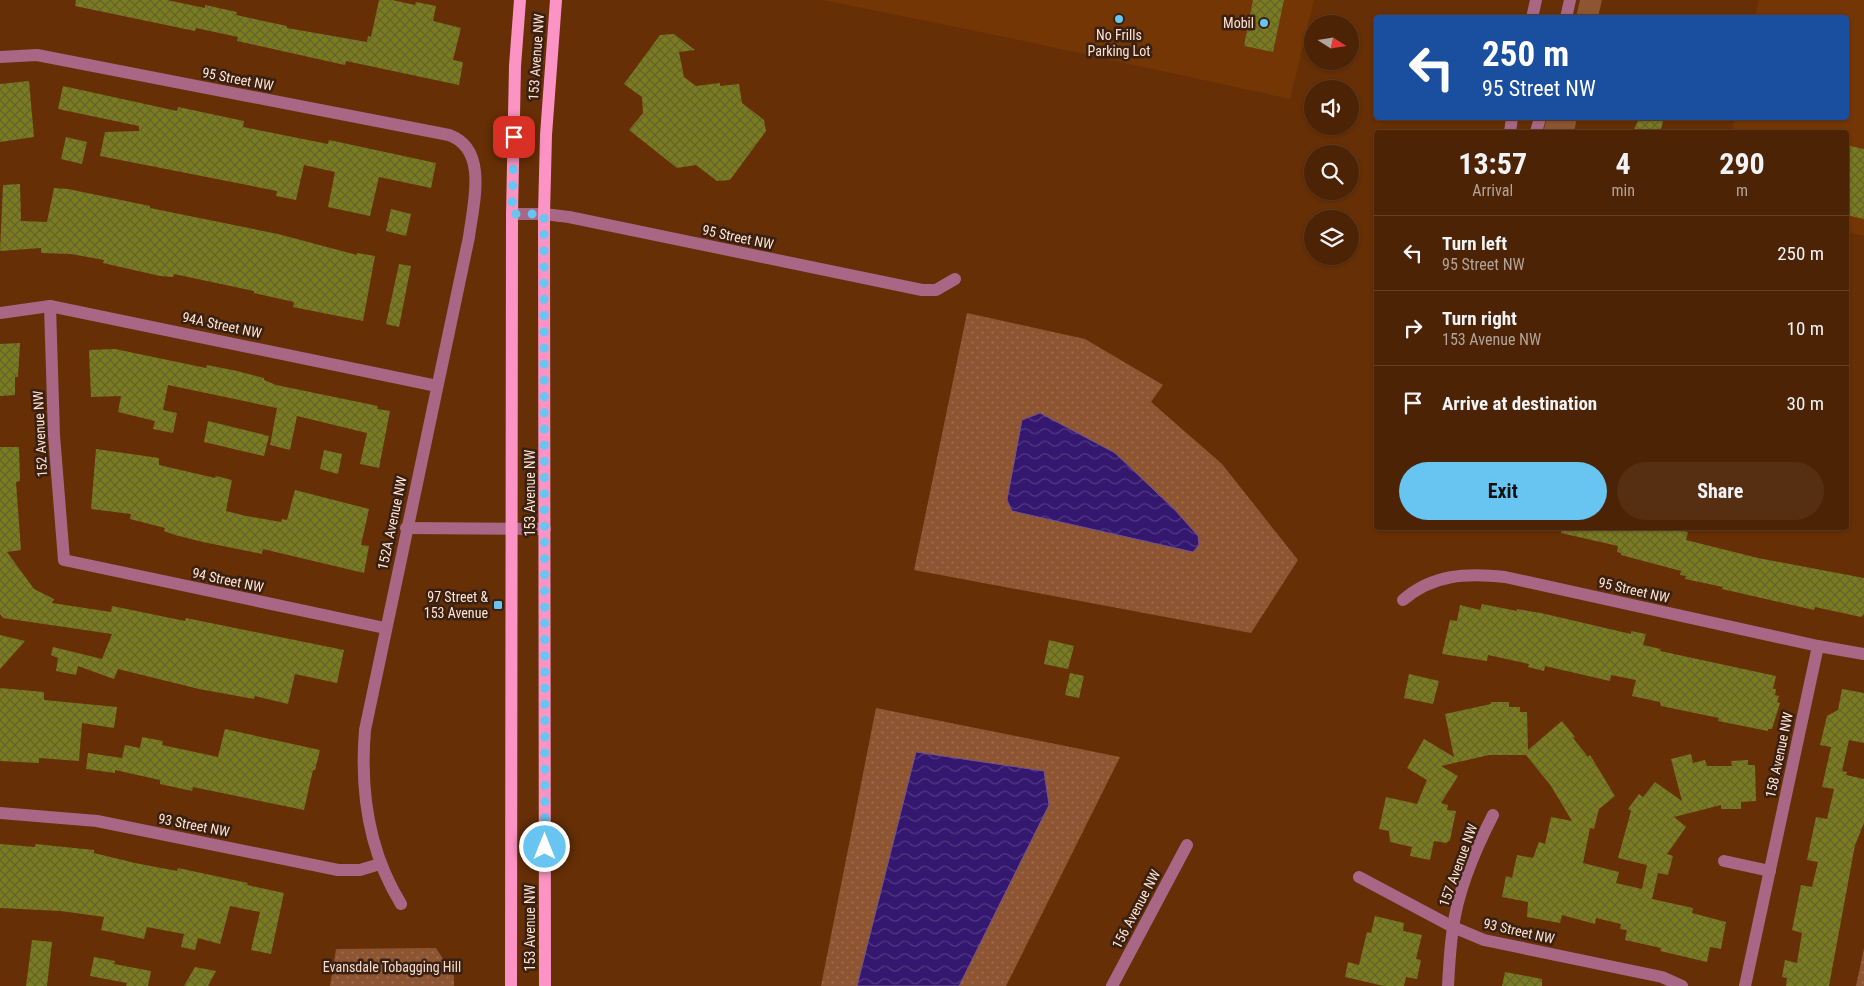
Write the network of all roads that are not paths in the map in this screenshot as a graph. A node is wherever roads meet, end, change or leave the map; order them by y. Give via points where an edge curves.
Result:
1 (520, 0) edge
2 (556, 0) edge
3 (1536, 0) edge
4 (1570, 0) edge
5 (1533, 15) edge
6 (1567, 15) edge
7 (0, 57) edge
8 (467, 146) joint
9 (512, 214) junction
10 (544, 214) junction
11 (955, 280) dead end
12 (50, 306) junction
13 (0, 313) edge
14 (437, 386) junction
15 (406, 528) junction
16 (511, 529) junction
17 (545, 529) junction
18 (64, 560) joint
19 (1403, 600) dead end
20 (385, 628) junction
21 (1818, 646) junction
22 (1864, 654) edge
23 (0, 813) edge
24 (1492, 815) dead end
25 (1187, 846) dead end
26 (1724, 861) dead end
27 (380, 864) junction
28 (1770, 871) junction
29 (1359, 878) dead end
30 (401, 904) dead end
31 (1453, 927) junction
32 (512, 986) edge
33 (545, 986) edge
34 (1112, 986) edge
35 (1448, 986) edge
36 (1682, 986) edge
37 (1745, 986) edge

1 - 9 main road, 153 Avenue NW via 515,66
2 - 10 main road, 153 Avenue NW via 549,79
3 - 5 street
4 - 6 street
7 - 8 street, 95 Street NW via 37,55 449,135
8 - 14 street, 152A Avenue NW via 474,164 472,211 464,264
9 - 10 street, 95 Street NW
9 - 16 main road, 153 Avenue NW
10 - 11 street, 95 Street NW via 922,290 936,290
10 - 17 main road, 153 Avenue NW
12 - 13 street, 94A Street NW
12 - 14 street, 94A Street NW
12 - 18 street, 152 Avenue NW via 54,435
14 - 15 street, 152A Avenue NW
15 - 16 street
15 - 20 street, 152A Avenue NW
16 - 17 street
16 - 32 main road, 153 Avenue NW
17 - 33 main road, 153 Avenue NW
18 - 20 street, 94 Street NW
19 - 21 street, 95 Street NW via 1425,584 1445,577 1505,577
20 - 27 street, 152A Avenue NW via 363,749 368,815
21 - 22 street, 95 Street NW
21 - 28 street, 158 Avenue NW
23 - 27 street, 93 Street NW via 97,821 338,870 360,870
24 - 31 street, 157 Avenue NW via 1459,899
25 - 34 street, 156 Avenue NW
26 - 28 street
27 - 30 street, 152A Avenue NW
28 - 37 street, 158 Avenue NW
29 - 31 street, 93 Street NW
31 - 35 street, 157 Avenue NW
31 - 36 street, 93 Street NW via 1484,940 1662,978

